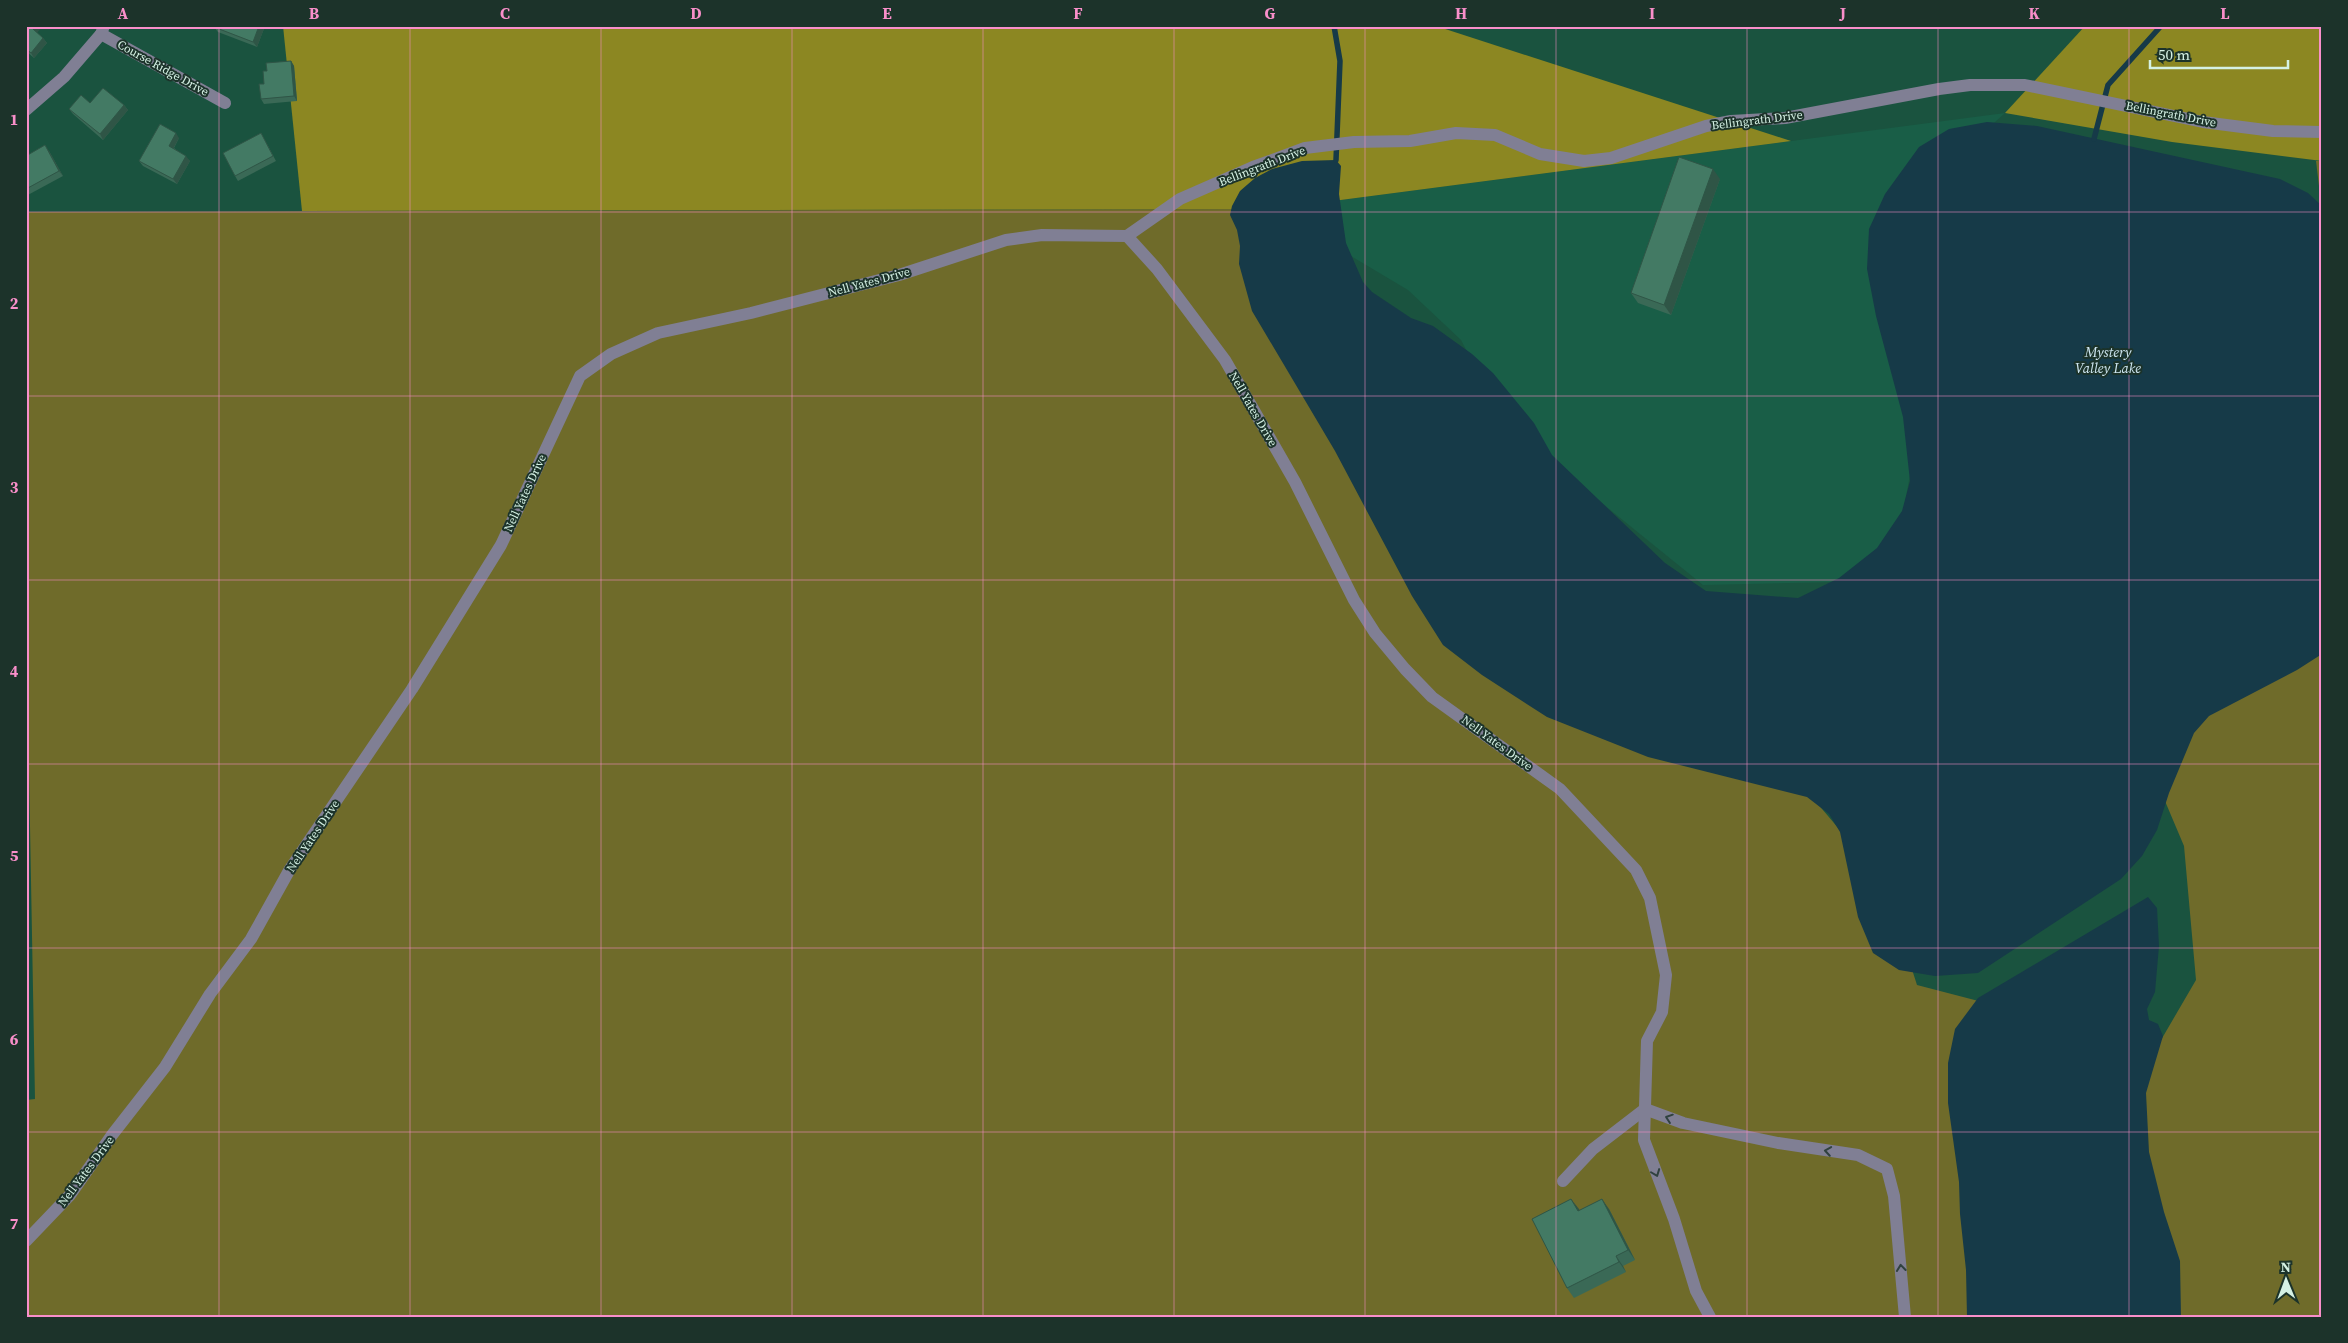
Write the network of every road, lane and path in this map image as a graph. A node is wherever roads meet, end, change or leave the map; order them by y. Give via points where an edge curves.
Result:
1 (103, 30) edge
2 (225, 103) dead end
3 (26, 110) edge
4 (2322, 132) edge
5 (1127, 236) junction
6 (1645, 1109) junction
7 (1563, 1181) dead end
8 (26, 1241) edge
9 (1710, 1317) edge
10 (1905, 1317) edge

1 - 2 street, Course Ridge Drive
1 - 3 street via 64,77
4 - 5 street, Bellingrath Drive via 2273,131 2203,122 2025,85 1970,85 1785,118 1706,126 1611,158 1584,161 1540,154 1495,135 1456,133 1410,142 1354,142 1305,148 1180,199
5 - 6 street, Nell Yates Drive via 1157,269 1225,360 1294,482 1354,600 1375,633 1432,697 1560,789 1636,870 1650,898 1666,975 1662,1012 1647,1041
5 - 8 street, Nell Yates Drive via 1042,235 1006,240 899,275 752,313 658,332 611,354 580,376 500,545 412,689 290,869 251,940 210,994 165,1067 70,1195
6 - 7 street via 1593,1149
6 -> 9 street, Nell Yates Drive via 1644,1140 1674,1219 1696,1291
10 -> 6 street via 1894,1196 1887,1169 1858,1156 1690,1124

